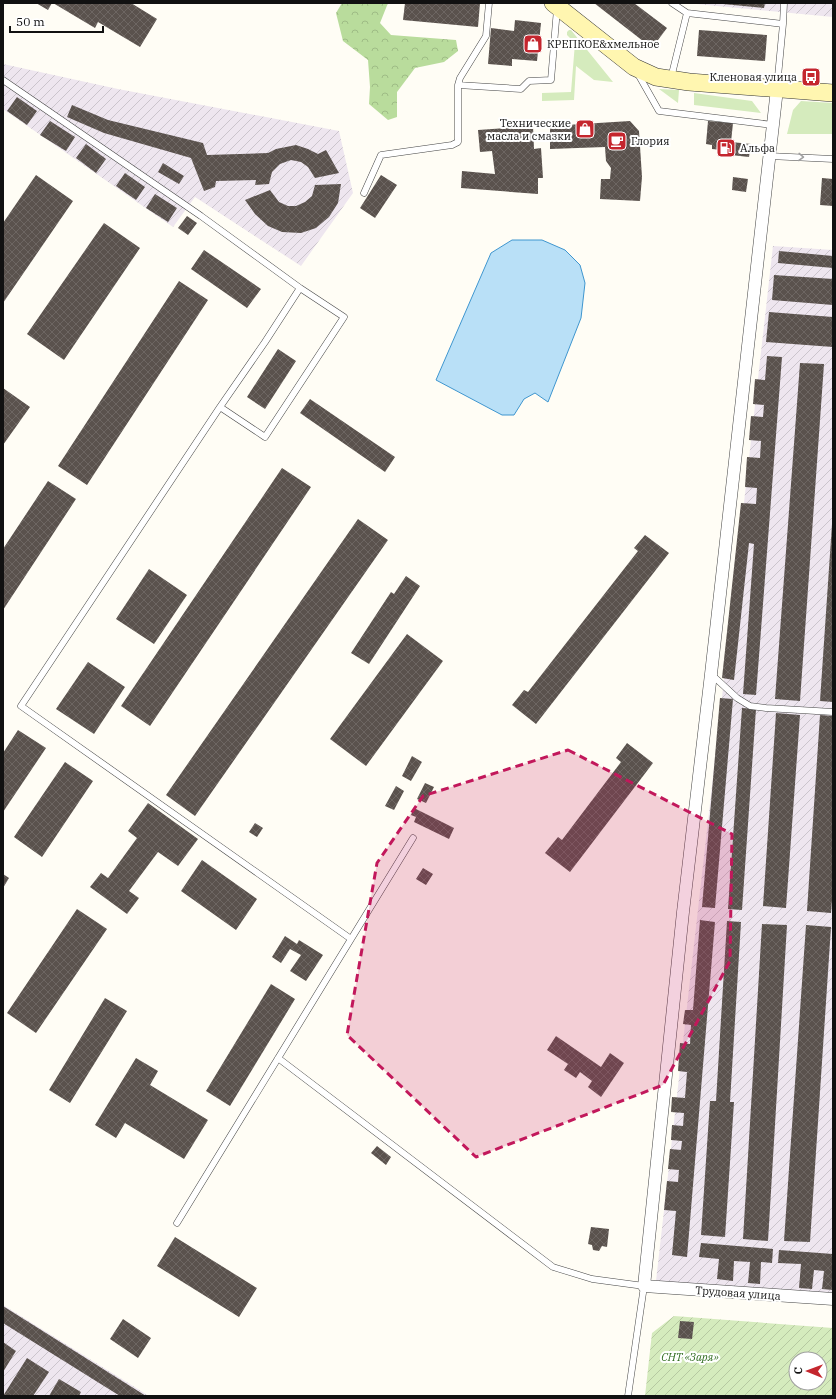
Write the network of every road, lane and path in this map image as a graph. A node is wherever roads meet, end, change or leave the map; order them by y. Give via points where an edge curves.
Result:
1 (489, 3) edge
2 (672, 3) edge
3 (784, 3) edge
4 (556, 4) edge
5 (687, 12) junction
6 (784, 24) junction
7 (634, 67) junction
8 (671, 79) junction
9 (3, 80) edge
10 (458, 85) junction
11 (777, 88) junction
12 (833, 93) edge
13 (773, 125) junction
14 (769, 156) junction
15 (833, 159) edge
16 (364, 193) dead end
17 (300, 288) junction
18 (220, 407) junction
19 (711, 674) junction
20 (833, 712) edge
21 (413, 838) dead end
22 (351, 939) junction
23 (278, 1058) junction
24 (177, 1223) dead end
25 (644, 1286) junction
26 (833, 1299) edge
27 (628, 1396) edge

1 - 10 lane via 486,36
2 - 5 lane
3 - 6 lane
4 - 7 street
4 - 10 lane via 551,80 529,81 521,89
5 - 6 lane
5 - 8 lane
6 - 11 lane
7 - 8 street via 656,77
7 - 13 lane via 659,111
8 - 11 street
9 - 17 lane via 201,216
10 - 16 lane via 458,142 381,155
11 - 12 street
11 - 13 street
13 - 14 street
14 -> 15 lane
14 - 19 street
17 - 18 lane
17 - 18 lane via 344,317 265,437
18 - 22 lane via 22,706
19 - 20 lane via 737,698 750,706
19 - 25 street
21 - 22 lane
22 - 23 lane
23 - 24 lane
23 - 25 lane via 553,1267 592,1279
25 - 26 street, Трудовая улица
25 - 27 lane

